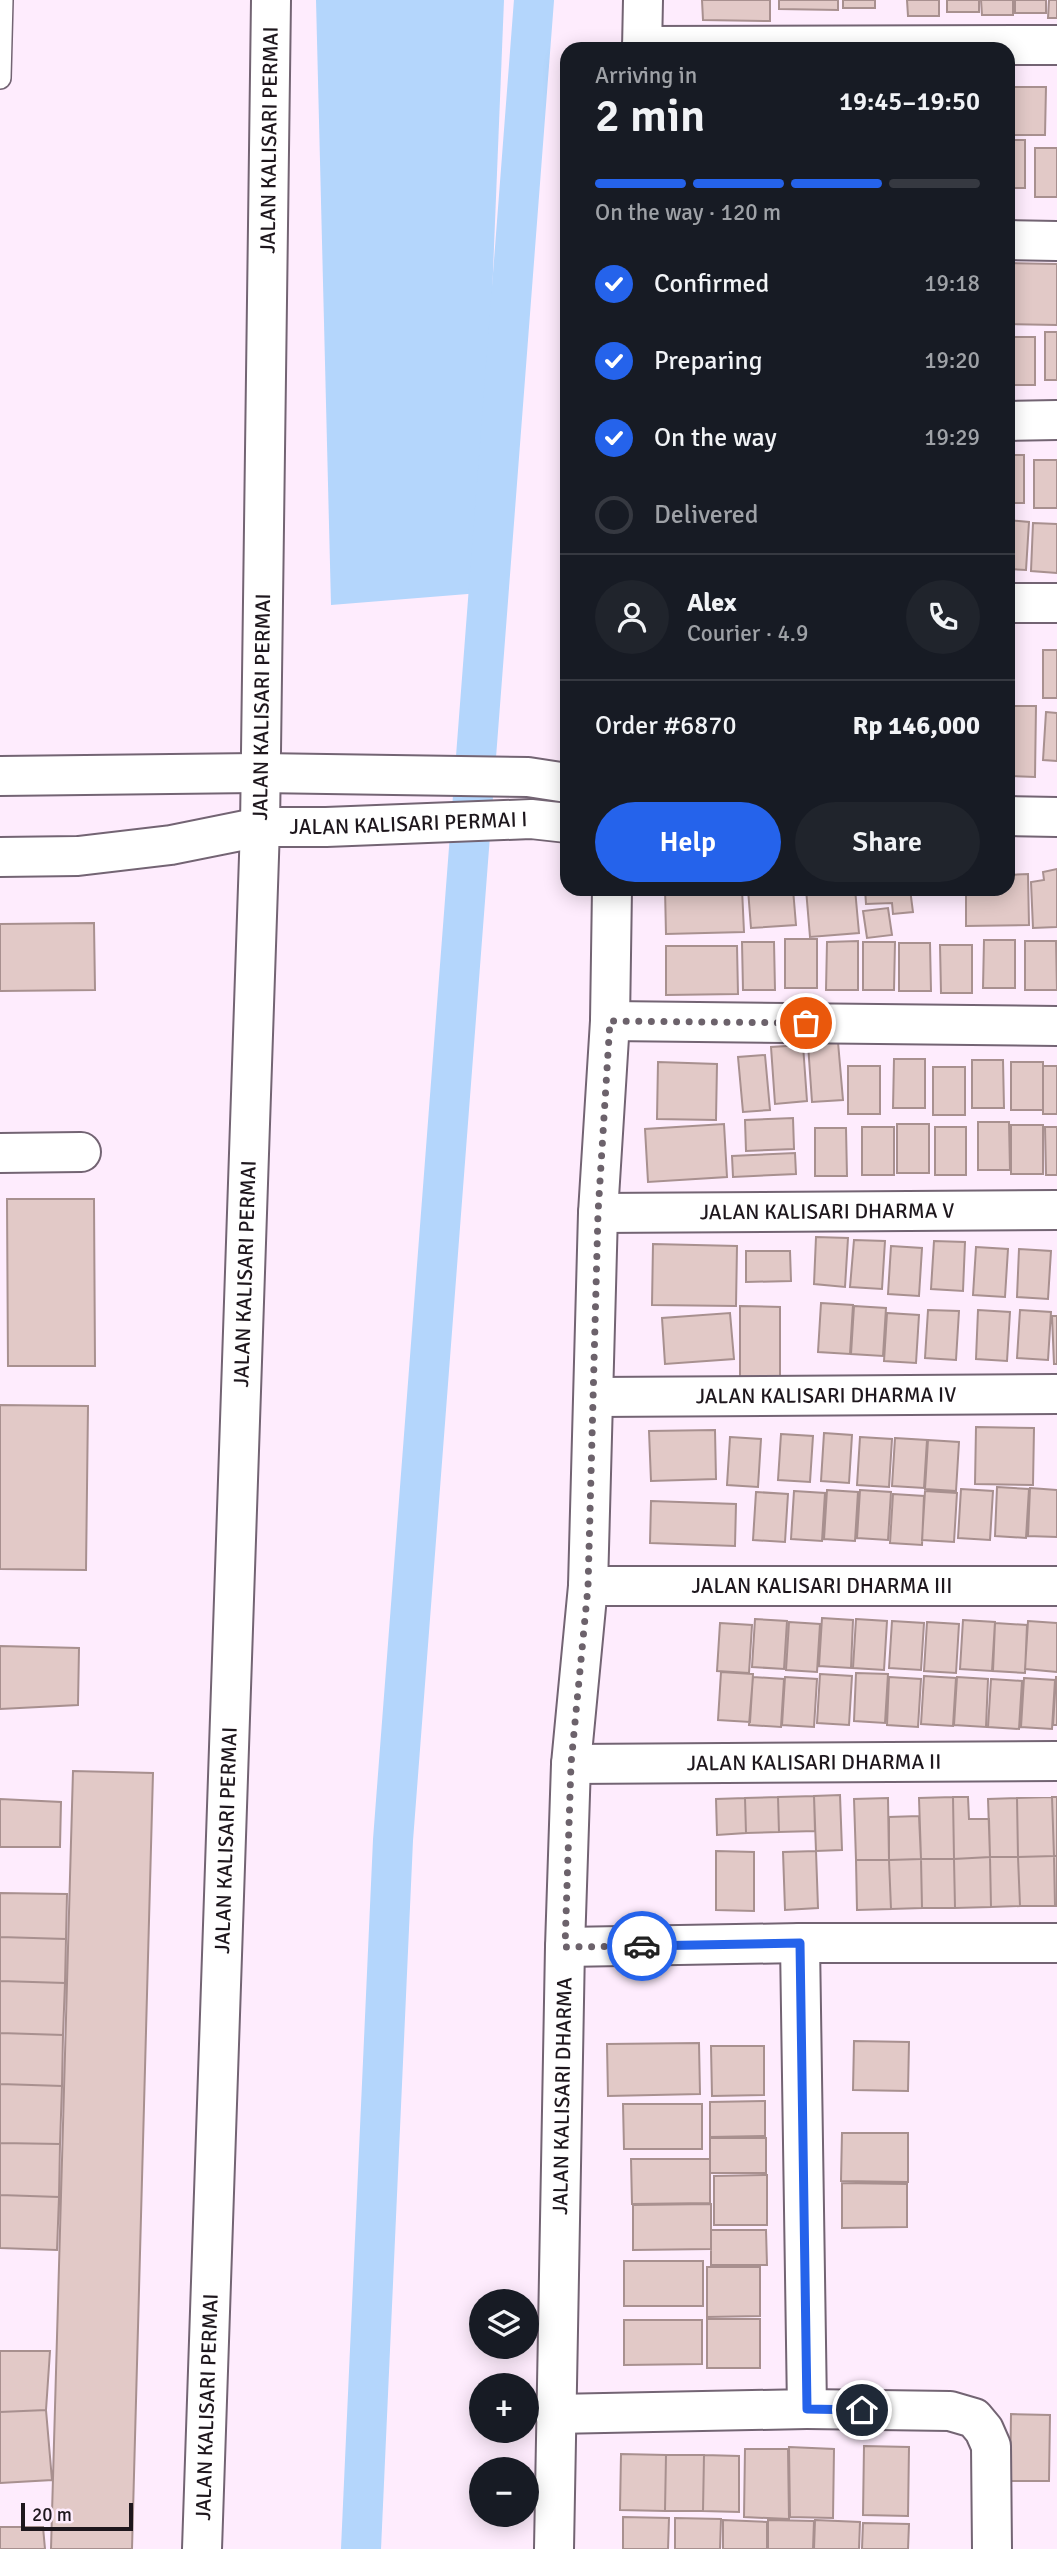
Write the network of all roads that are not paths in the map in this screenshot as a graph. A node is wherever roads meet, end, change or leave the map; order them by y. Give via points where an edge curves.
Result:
1 (2, 0) edge
2 (271, 0) edge
3 (643, 0) edge
4 (642, 42) edge
5 (1015, 44) edge
6 (1057, 44) edge
7 (0, 78) edge
8 (1015, 240) edge
9 (1057, 240) edge
10 (1057, 420) edge
11 (1015, 421) edge
12 (1015, 603) edge
13 (1057, 603) edge
14 (260, 773) junction
15 (0, 776) edge
16 (560, 782) edge
17 (1015, 816) edge
18 (1057, 817) edge
19 (549, 821) edge
20 (260, 827) junction
21 (0, 857) edge
22 (612, 896) edge
23 (610, 1021) junction
24 (1057, 1026) edge
25 (80, 1152) dead end
26 (0, 1153) edge
27 (1057, 1210) edge
28 (598, 1213) junction
29 (1057, 1394) edge
30 (595, 1396) junction
31 (588, 1587) junction
32 (1057, 1587) edge
33 (1057, 1761) edge
34 (571, 1764) junction
35 (800, 1943) junction
36 (1057, 1944) edge
37 (565, 1947) junction
38 (807, 2409) junction
39 (555, 2414) junction
40 (202, 2549) edge
41 (554, 2549) edge
42 (992, 2549) edge

1 - 7 lane
2 - 14 street, JALAN KALISARI PERMAI
3 - 4 street
5 - 6 street
8 - 9 street
10 - 11 street
12 - 13 street
14 - 15 street, JALAN KALISARI PERMAI I
14 - 16 street, JALAN KALISARI PERMAI I via 528,777
14 - 20 street, JALAN KALISARI PERMAI
17 - 18 street
19 - 20 street, JALAN KALISARI PERMAI I
20 - 21 street, JALAN KALISARI PERMAI I via 171,845 78,856
20 - 40 street, JALAN KALISARI PERMAI
22 - 23 street, JALAN KALISARI DHARMA
23 - 24 street
23 - 28 street, JALAN KALISARI DHARMA
25 - 26 street
27 - 28 street, JALAN KALISARI DHARMA V
28 - 30 street, JALAN KALISARI DHARMA
29 - 30 street, JALAN KALISARI DHARMA IV
30 - 31 street, JALAN KALISARI DHARMA
31 - 32 street, JALAN KALISARI DHARMA III
31 - 34 street, JALAN KALISARI DHARMA
33 - 34 street, JALAN KALISARI DHARMA II
34 - 37 street, JALAN KALISARI DHARMA
35 - 36 street
35 - 37 street
35 - 38 street
37 - 39 street, JALAN KALISARI DHARMA
38 - 39 street
38 - 42 street via 950,2411 974,2418 991,2446
39 - 41 street, JALAN KALISARI DHARMA

